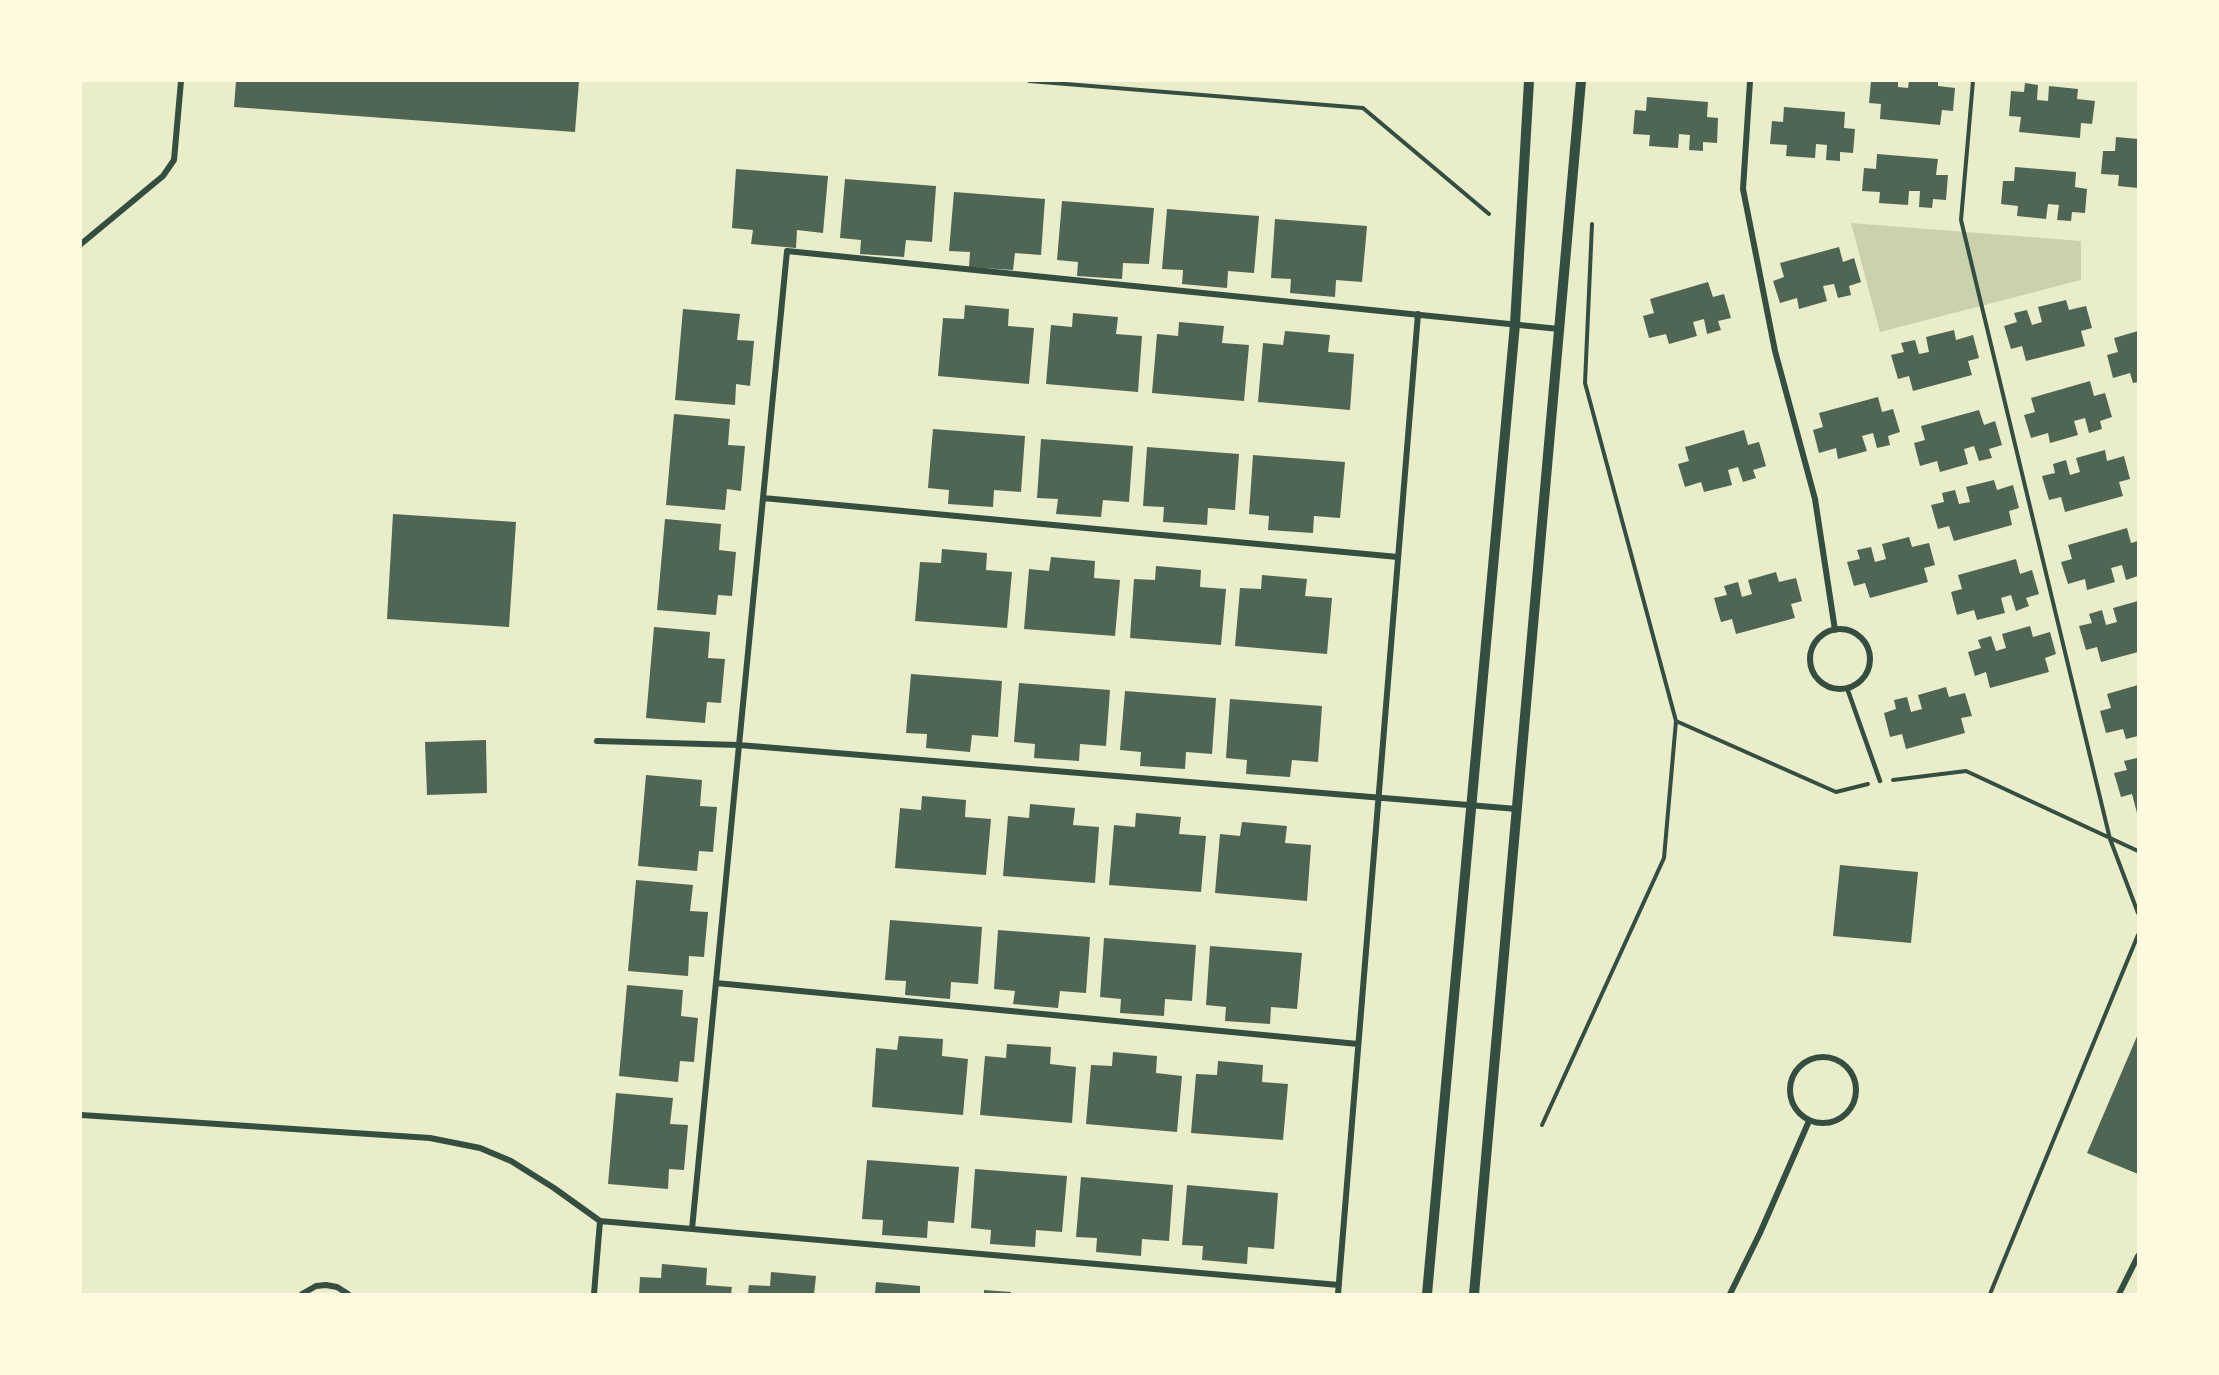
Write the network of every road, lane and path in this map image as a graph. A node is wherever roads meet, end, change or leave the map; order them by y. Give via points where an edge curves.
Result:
1 (181, 81) edge
2 (1029, 81) edge
3 (1529, 81) edge
4 (1581, 81) edge
5 (1750, 81) edge
6 (1973, 81) edge
7 (1489, 214) dead end
8 (1593, 224) dead end
9 (81, 244) edge
10 (1418, 314) junction
11 (1515, 324) junction
12 (1559, 329) junction
13 (763, 498) junction
14 (1398, 557) junction
15 (1835, 630) junction
16 (1847, 688) junction
17 (1676, 721) junction
18 (597, 741) dead end
19 (739, 745) junction
20 (1880, 781) junction
21 (1378, 798) junction
22 (1472, 806) junction
23 (1517, 809) junction
24 (2110, 839) junction
25 (2138, 851) edge
26 (2138, 913) edge
27 (2138, 934) edge
28 (716, 982) junction
29 (1358, 1044) junction
30 (81, 1115) edge
31 (1809, 1121) junction
32 (1542, 1125) dead end
33 (600, 1221) junction
34 (692, 1229) junction
35 (2138, 1256) edge
36 (1339, 1285) junction
37 (302, 1294) edge
38 (348, 1294) edge
39 (594, 1294) edge
40 (1338, 1294) edge
41 (1427, 1294) edge
42 (1474, 1294) edge
43 (1730, 1294) edge
44 (1990, 1294) edge
45 (2120, 1294) edge

1 - 9 street via 174,160 163,176
2 - 7 path via 1364,108
3 - 11 street
4 - 12 street
5 - 15 street via 1743,189 1775,351 1815,499
6 - 24 path via 1961,220
8 - 17 path via 1585,383
10 - 11 street
10 - 13 street via 787,251
10 - 14 street
11 - 12 street
11 - 22 street
12 - 23 street
13 - 14 street
13 - 19 street
14 - 21 street
15 - 16 street via 1852,632 1869,652 1863,678
15 - 16 street via 1819,638 1810,662 1813,672 1827,686
16 - 20 lane
17 - 20 path via 1836,792
17 - 32 path via 1664,858
18 - 19 street
19 - 21 street
19 - 28 street
20 - 24 path via 1966,771
21 - 22 street
21 - 29 street
22 - 23 street
22 - 41 street
23 - 42 street
24 - 25 path
24 - 26 path
27 - 44 path
28 - 29 street
28 - 34 street
29 - 36 street
30 - 33 street via 430,1138 480,1148 511,1161
31 - 31 street via 1830,1123 1853,1105 1856,1083 1852,1073 1835,1059 1813,1058 1795,1070 1790,1080 1794,1109
31 - 43 street
33 - 34 street
33 - 39 street
34 - 36 street
35 - 45 street
36 - 40 street
37 - 38 street via 326,1285

